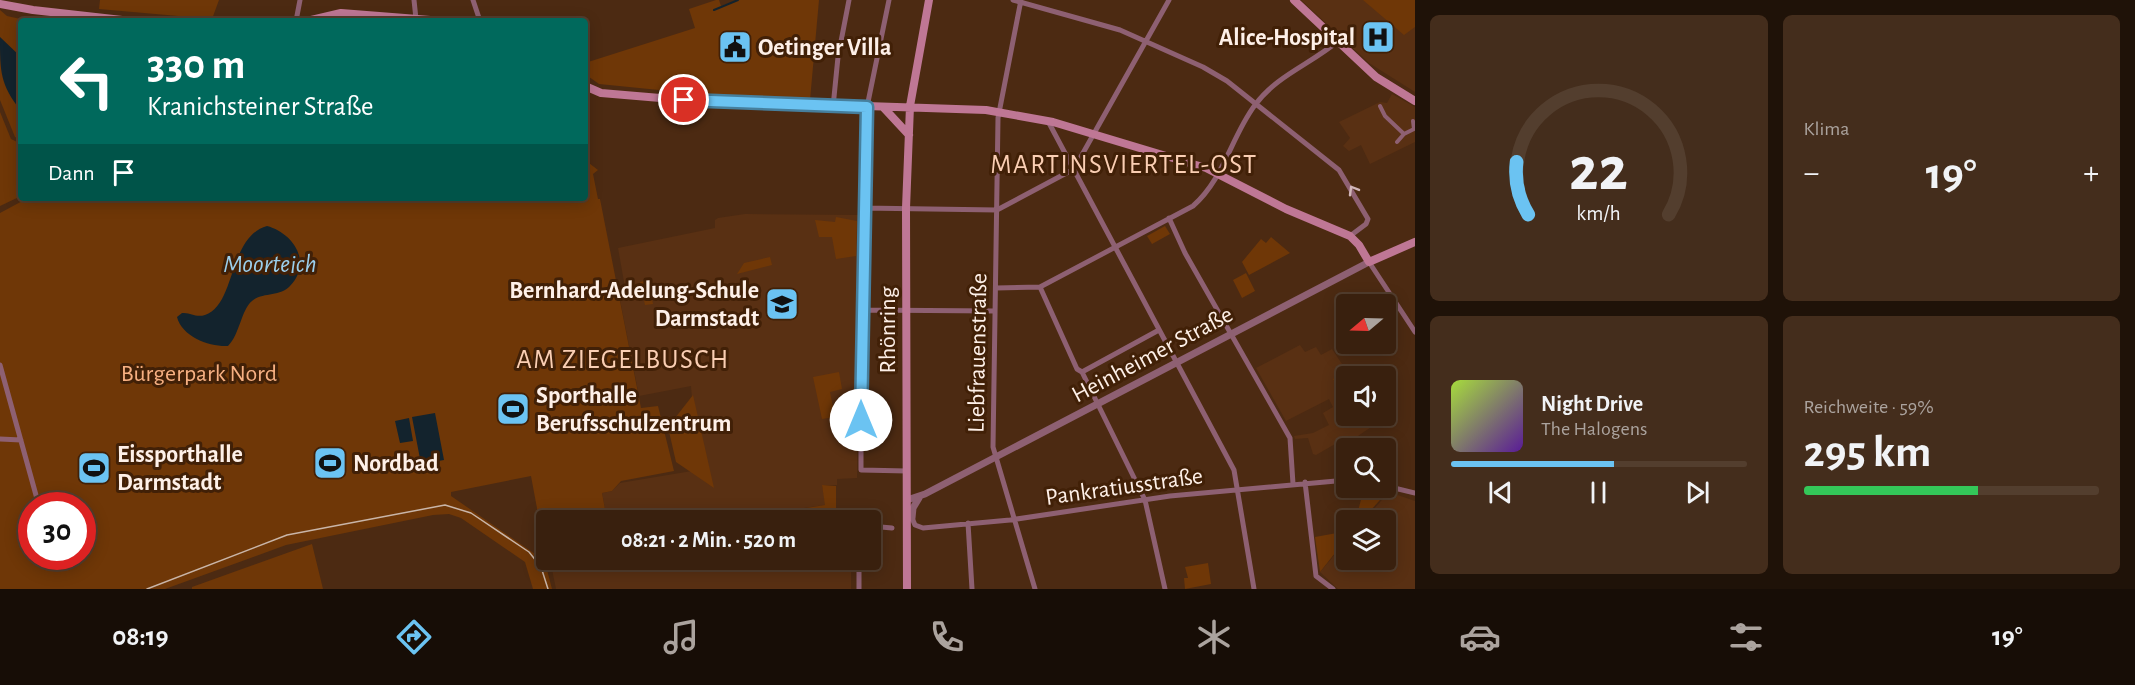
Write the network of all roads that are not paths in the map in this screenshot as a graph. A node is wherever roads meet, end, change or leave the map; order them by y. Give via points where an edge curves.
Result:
1 (300, 0) edge
2 (414, 0) edge
3 (473, 0) edge
4 (849, 0) edge
5 (889, 0) edge
6 (929, 0) edge
7 (1013, 0) edge
8 (1169, 0) edge
9 (1294, 0) edge
10 (1021, 1) edge
11 (0, 4) edge
12 (104, 18) edge
13 (297, 18) edge
14 (320, 18) edge
15 (404, 18) edge
16 (416, 18) edge
17 (479, 18) edge
18 (1146, 39) junction
19 (1338, 41) junction
20 (588, 88) edge
21 (1415, 99) edge
22 (1255, 104) junction
23 (910, 106) junction
24 (1380, 106) dead end
25 (833, 107) junction
26 (867, 107) junction
27 (883, 107) junction
28 (998, 112) junction
29 (1413, 121) dead end
30 (1049, 123) junction
31 (1415, 129) edge
32 (1404, 134) junction
33 (909, 135) junction
34 (1093, 135) junction
35 (1397, 142) dead end
36 (1074, 169) junction
37 (1219, 175) junction
38 (863, 208) junction
39 (906, 208) junction
40 (997, 210) junction
41 (1169, 218) junction
42 (1350, 236) junction
43 (1415, 242) edge
44 (1115, 247) junction
45 (1369, 262) junction
46 (1040, 287) junction
47 (996, 288) junction
48 (906, 309) junction
49 (861, 310) junction
50 (995, 311) junction
51 (1159, 330) junction
52 (1415, 332) edge
53 (1233, 334) junction
54 (1174, 360) junction
55 (0, 364) edge
56 (1082, 372) junction
57 (1098, 405) junction
58 (0, 439) edge
59 (21, 440) junction
60 (995, 457) junction
61 (907, 471) junction
62 (1336, 481) edge
63 (1305, 482) junction
64 (1293, 483) junction
65 (1237, 489) junction
66 (1396, 489) edge
67 (35, 492) edge
68 (1415, 494) edge
69 (921, 496) junction
70 (907, 500) junction
71 (1145, 500) junction
72 (912, 518) junction
73 (1013, 520) junction
74 (968, 523) junction
75 (881, 527) edge
76 (892, 528) dead end
77 (907, 567) junction
78 (859, 570) edge
79 (859, 589) edge
80 (907, 589) edge
81 (972, 589) edge
82 (1035, 589) edge
83 (1165, 589) edge
84 (1254, 589) edge
85 (1333, 589) edge

1 - 13 street
2 - 16 street
3 - 17 street
4 - 25 street
5 - 26 street
6 - 23 main road, Rhönring
7 - 10 street
8 - 18 street
9 - 19 main road
10 - 18 street
10 - 28 street, Liebfrauenstraße
11 - 12 main road
14 - 15 main road via 341,13
18 - 22 street via 1211,71
18 - 34 street
19 - 21 main road via 1368,69
19 - 22 street via 1295,68
20 - 25 main road via 635,97
22 - 37 street via 1233,140
42 -> 22 street via 1368,219 1347,179
23 - 27 main road
23 - 28 main road
23 - 33 main road, Rhönring
24 - 32 street via 1384,116
25 - 26 main road
26 - 27 main road
26 - 38 street
27 - 33 main road
28 - 30 main road
28 - 40 street, Liebfrauenstraße
29 - 31 street
30 - 34 main road
30 - 36 street
31 - 32 street
32 - 35 street
33 - 39 main road, Rhönring
34 - 36 street
34 - 37 main road via 1183,159
36 - 40 street
36 - 44 street
37 - 41 street via 1201,198
37 - 42 main road
38 - 39 street
38 - 49 street
39 - 40 street
39 - 48 main road, Rhönring
40 - 47 street, Liebfrauenstraße
41 - 44 street
41 - 53 street
42 - 45 main road
43 - 45 main road, Heinheimer Straße
44 - 46 street
44 - 51 street
45 - 52 street
45 - 53 street, Heinheimer Straße
46 - 47 street
46 - 56 street via 1077,369
47 - 50 street, Liebfrauenstraße
48 - 49 street
48 - 50 street
48 - 61 main road, Rhönring
49 - 61 street via 861,471
50 - 60 street, Liebfrauenstraße
51 - 54 street
51 - 56 street
53 - 54 street, Heinheimer Straße
53 - 64 street via 1290,438
54 - 57 street, Heinheimer Straße
54 - 65 street via 1234,470
55 - 59 street
56 - 57 street
57 - 60 street, Heinheimer Straße
57 - 71 street
58 - 59 street
59 - 67 street
60 - 69 street, Heinheimer Straße
60 - 73 street, Liebfrauenstraße
61 - 70 main road, Rhönring
62 - 63 street, Pankratiusstraße
63 - 64 street, Pankratiusstraße
63 - 85 street via 1316,576
64 - 65 street, Pankratiusstraße
65 - 71 street, Pankratiusstraße
65 - 84 street
66 - 68 street
69 - 70 street, Heinheimer Straße
69 - 72 street
70 - 77 main road, Rhönring
71 - 73 street, Pankratiusstraße
71 - 83 street
72 - 74 street, Pankratiusstraße via 915,525 923,528
72 - 77 main road via 912,562
73 - 74 street, Pankratiusstraße
73 - 82 street, Liebfrauenstraße
74 - 81 street
75 - 76 street
77 - 80 main road, Rhönring
78 - 79 street

